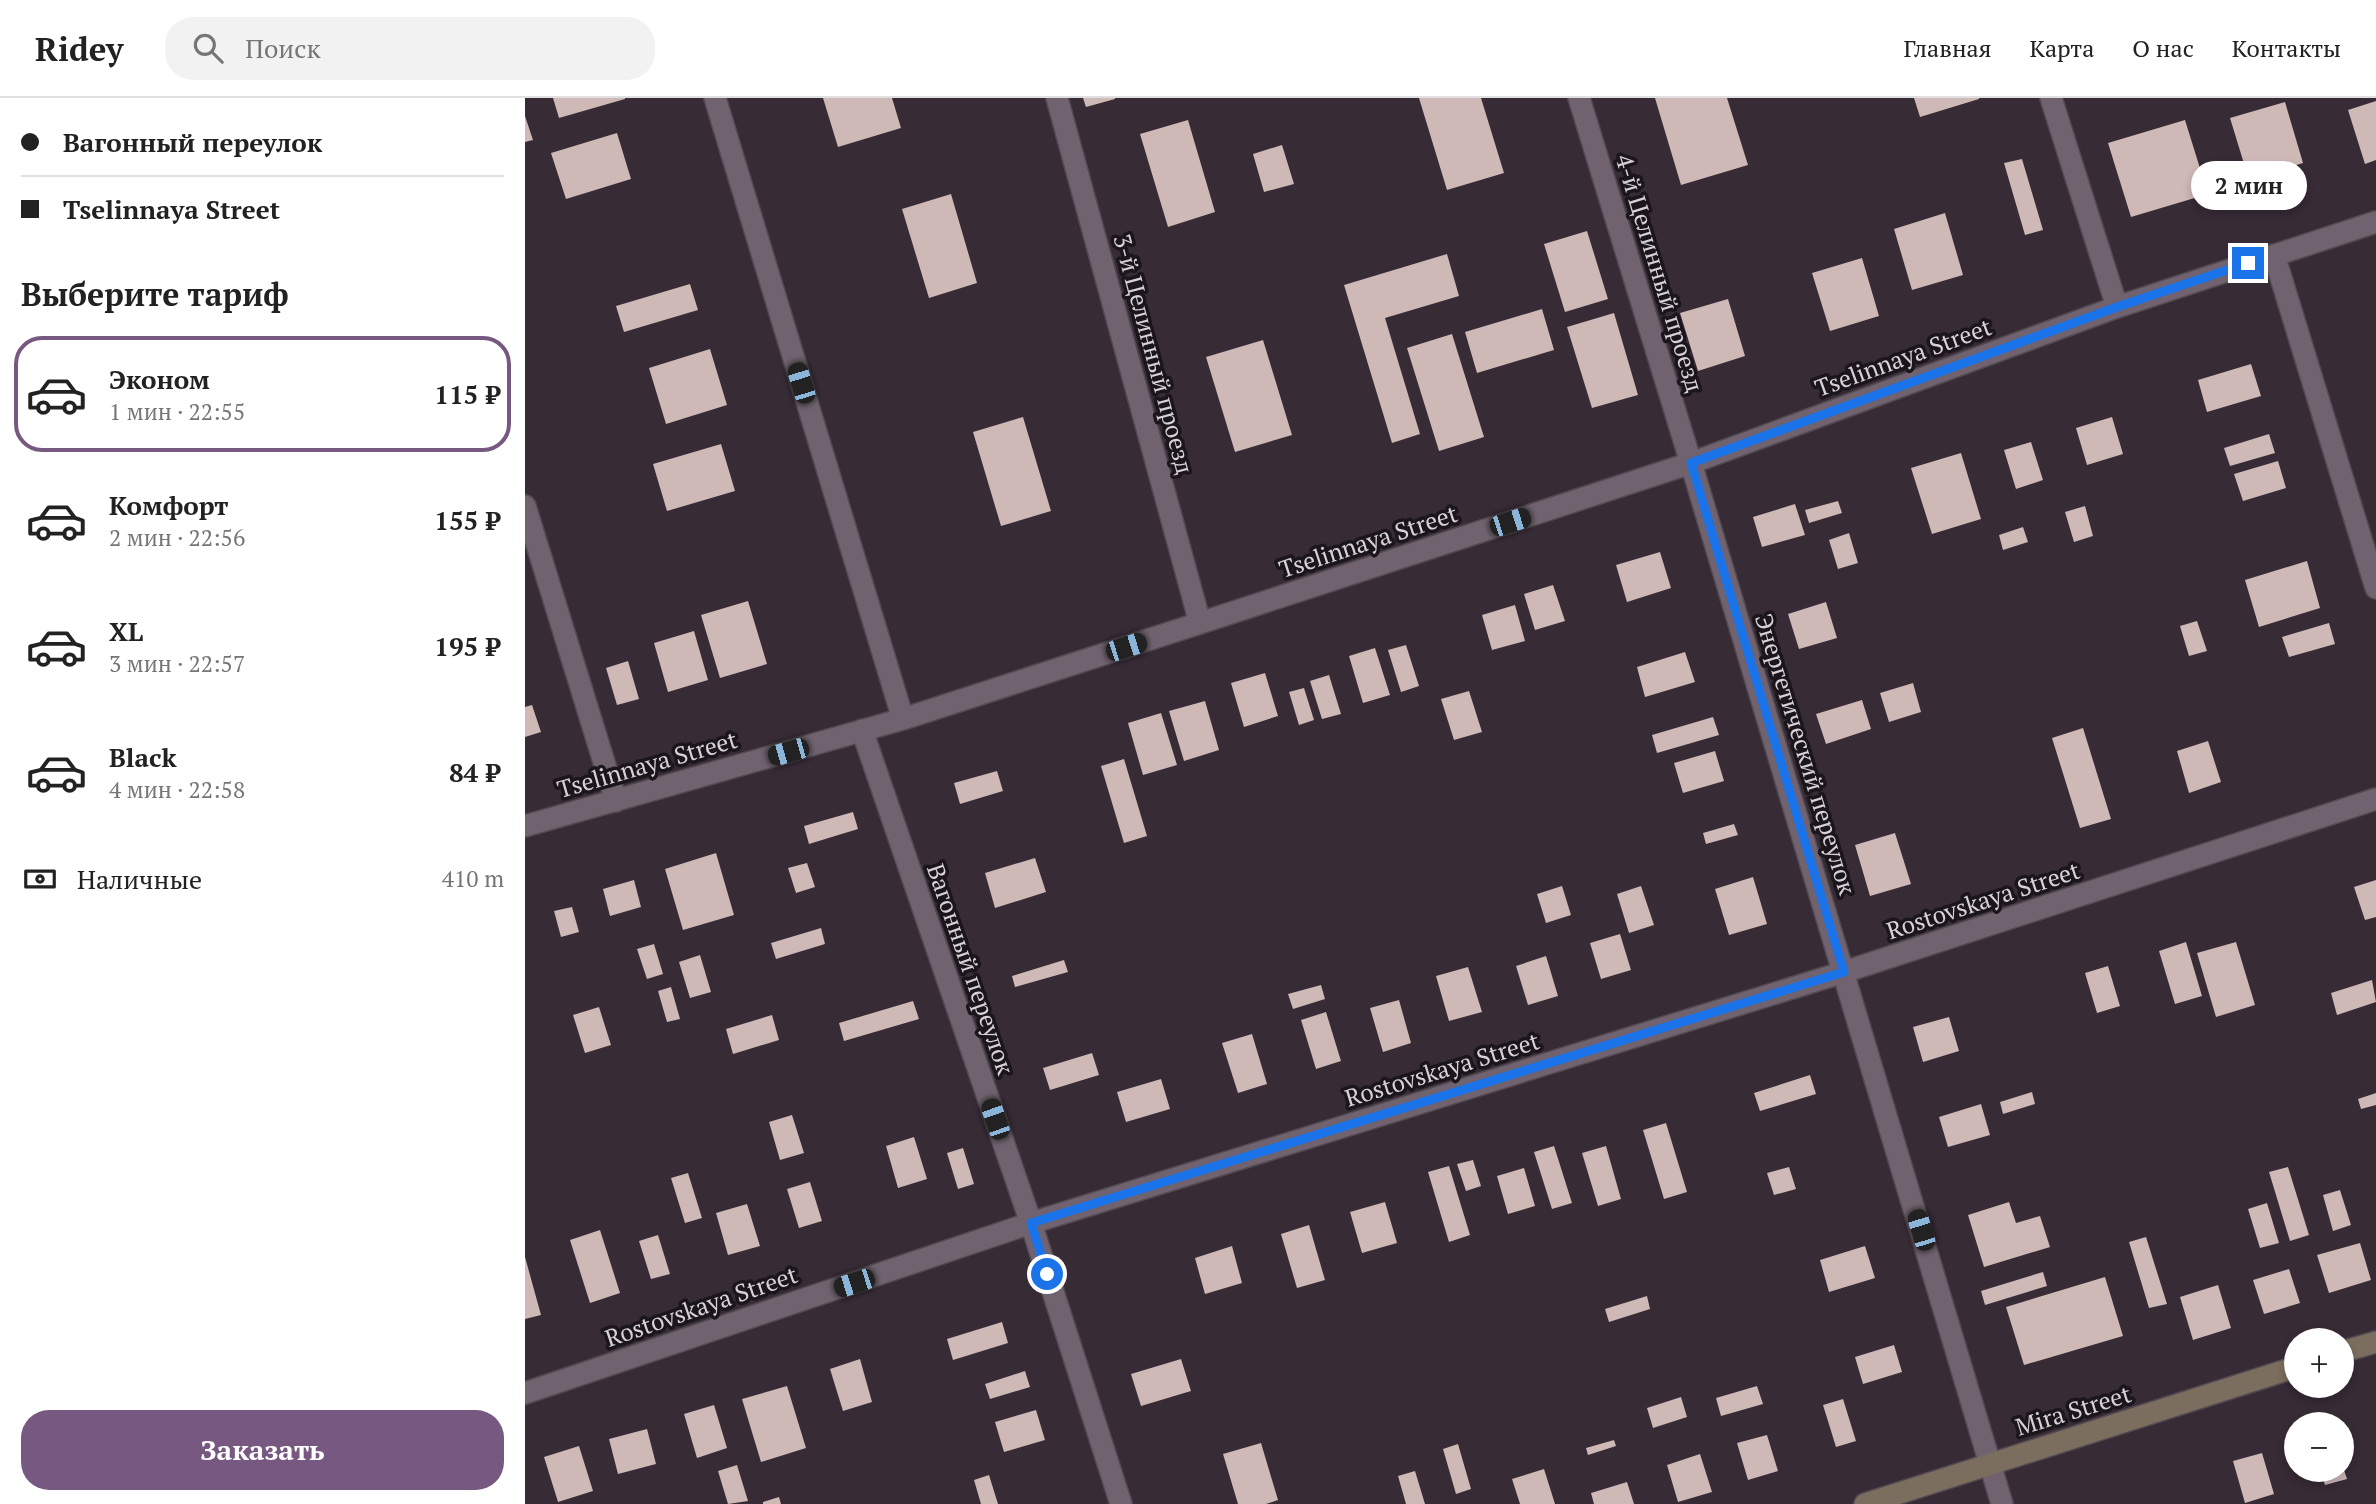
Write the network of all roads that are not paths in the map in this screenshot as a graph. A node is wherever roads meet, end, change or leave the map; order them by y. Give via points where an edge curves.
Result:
1 (715, 98) edge
2 (1057, 98) edge
3 (1579, 98) edge
4 (2051, 98) edge
5 (2376, 222) edge
6 (2274, 255) junction
7 (2117, 307) junction
8 (1691, 463) junction
9 (525, 506) edge
10 (2376, 588) edge
11 (1201, 623) junction
12 (903, 719) junction
13 (862, 730) junction
14 (2376, 799) edge
15 (616, 801) junction
16 (525, 826) edge
17 (1844, 972) junction
18 (1031, 1223) junction
19 (2376, 1342) edge
20 (2354, 1348) edge
21 (2284, 1371) edge
22 (525, 1393) edge
23 (1991, 1463) junction
24 (1121, 1504) edge
25 (1865, 1504) edge
26 (2003, 1504) edge

1 - 12 street
2 - 11 street, 3-й Целинный проезд
3 - 8 street, 4-й Целинный проезд
4 - 7 street
5 - 6 street, Tselinnaya Street
6 - 7 street, Tselinnaya Street
6 - 10 street
7 - 8 street, Tselinnaya Street
8 - 11 street, Tselinnaya Street
8 - 17 street, Энергетический переулок
9 - 15 street
11 - 12 street, Tselinnaya Street
12 - 13 street, Tselinnaya Street
13 - 15 street, Tselinnaya Street
13 - 18 street, Вагонный переулок
14 - 17 street, Rostovskaya Street
15 - 16 street, Tselinnaya Street
17 - 18 street, Rostovskaya Street
17 - 23 street, Энергетический переулок
18 - 22 street, Rostovskaya Street
18 - 24 street, Вагонный переулок
19 - 20 street
21 - 23 street, Mira Street
23 - 25 street, Mira Street
23 - 26 street, Энергетический переулок

